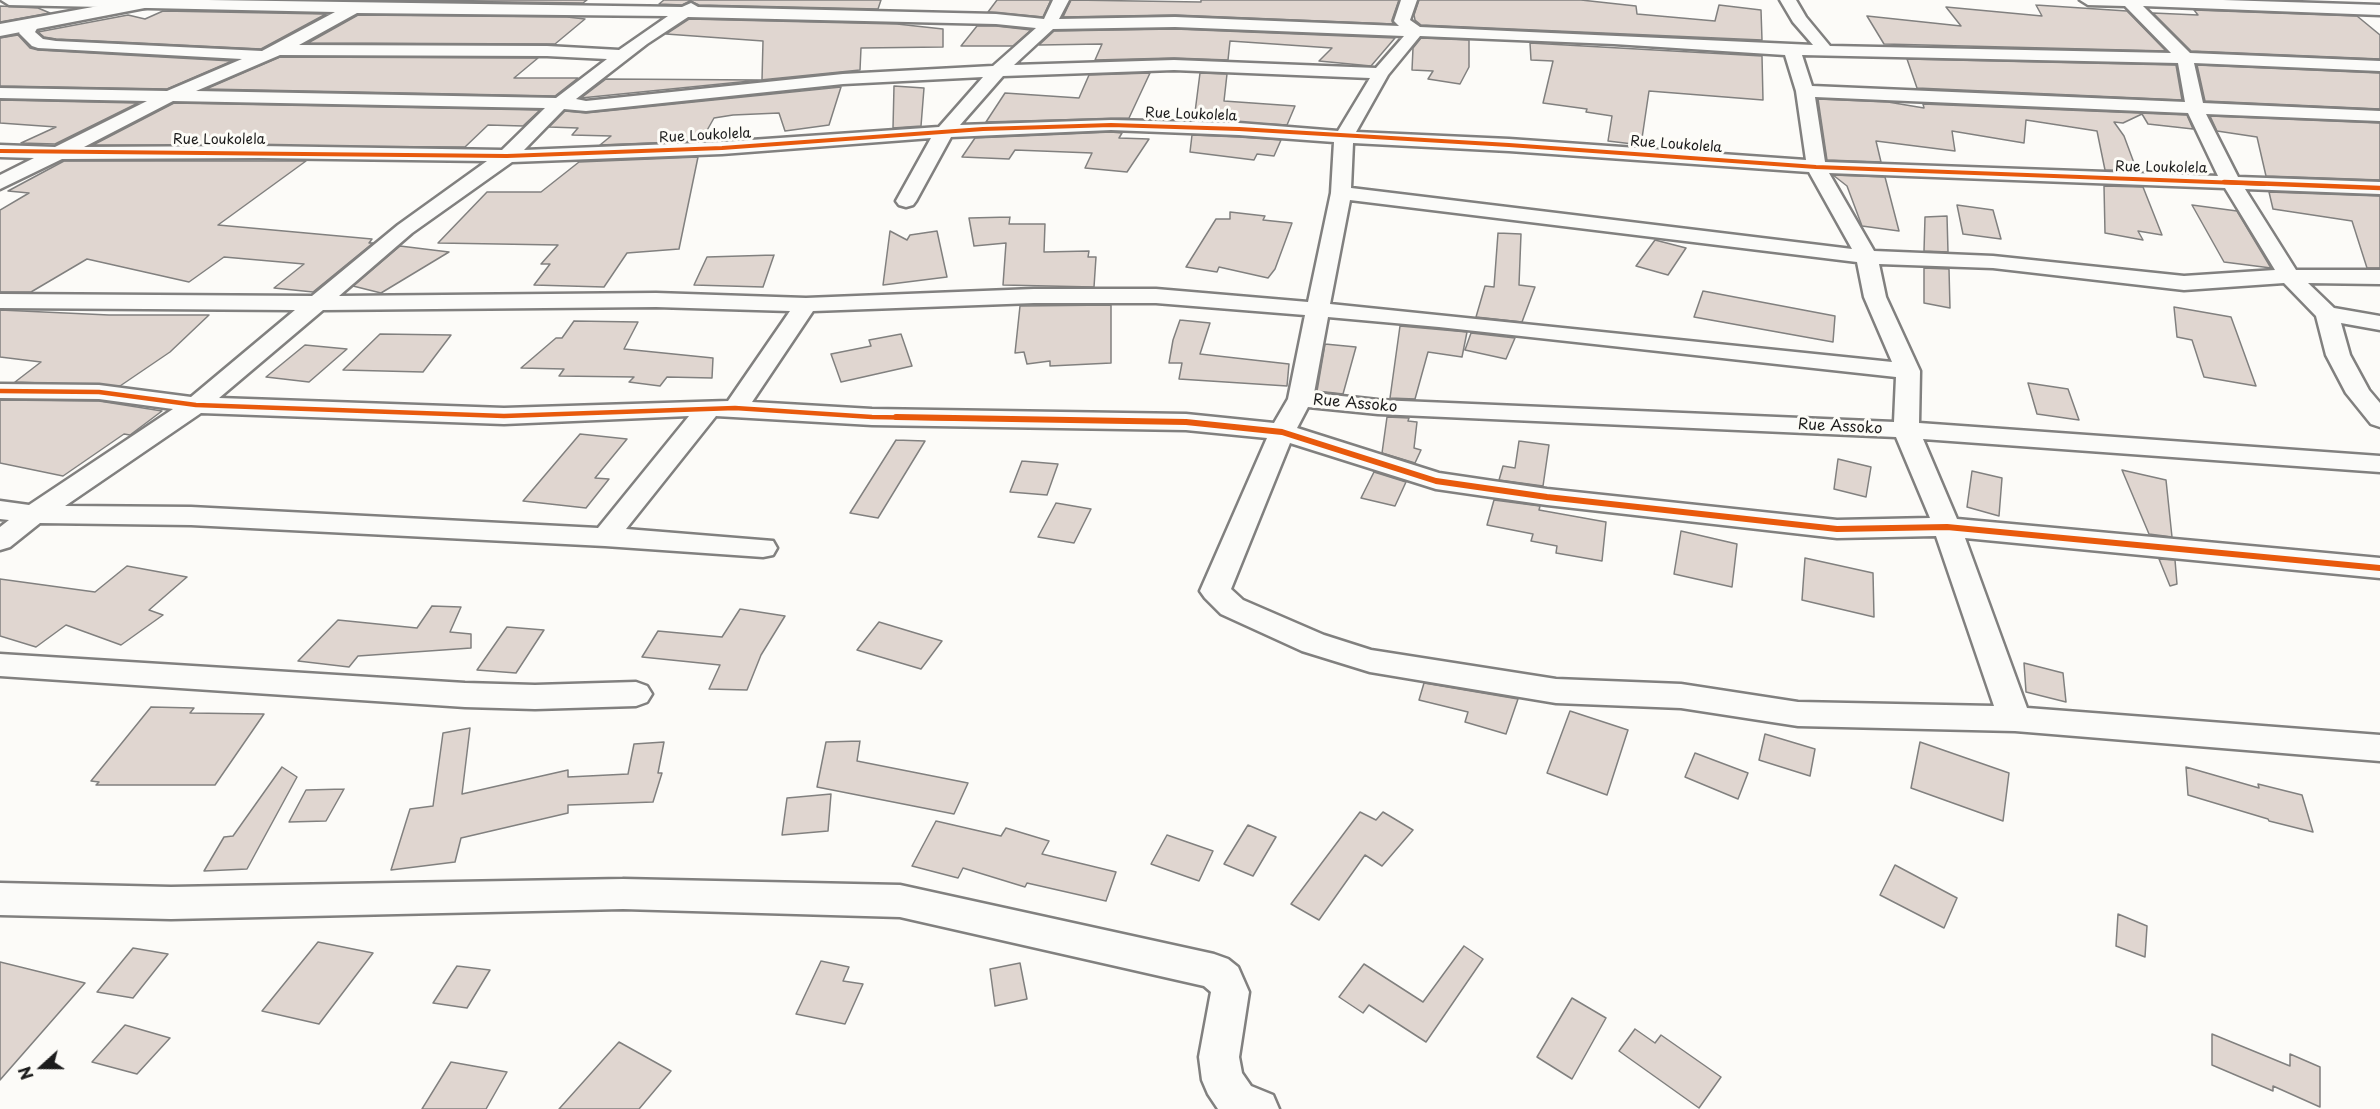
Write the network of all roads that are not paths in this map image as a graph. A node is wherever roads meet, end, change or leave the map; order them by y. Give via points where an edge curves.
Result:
1 (9, 0) edge
2 (1061, 0) edge
3 (1410, 0) edge
4 (1788, 0) edge
5 (2088, 0) edge
6 (152, 1) edge
7 (2128, 1) edge
8 (694, 5) edge
9 (354, 8) junction
10 (2380, 10) edge
11 (1049, 24) junction
12 (31, 26) junction
13 (0, 30) edge
14 (1416, 31) junction
15 (1792, 50) junction
16 (1825, 50) junction
17 (272, 52) junction
18 (626, 55) junction
19 (2185, 58) junction
20 (2380, 66) edge
21 (996, 73) junction
22 (1381, 73) junction
23 (1805, 91) junction
24 (0, 93) edge
25 (170, 96) junction
26 (560, 104) junction
27 (2195, 110) junction
28 (2380, 116) edge
29 (944, 132) junction
30 (1344, 137) junction
31 (0, 151) edge
32 (58, 153) junction
33 (507, 156) junction
34 (1816, 167) junction
35 (2231, 182) junction
36 (0, 183) edge
37 (2380, 188) edge
38 (1341, 193) junction
39 (906, 201) dead end
40 (1867, 256) junction
41 (2289, 276) junction
42 (2380, 277) edge
43 (0, 301) edge
44 (316, 303) junction
45 (806, 305) junction
46 (1316, 310) junction
47 (2326, 314) junction
48 (2380, 323) edge
49 (1908, 371) junction
50 (0, 391) edge
51 (1300, 399) junction
52 (196, 405) junction
53 (735, 408) junction
54 (708, 409) junction
55 (2380, 419) edge
56 (1906, 430) junction
57 (1282, 432) junction
58 (2380, 464) edge
59 (0, 510) edge
60 (34, 514) junction
61 (1947, 527) junction
62 (605, 537) junction
63 (0, 541) edge
64 (764, 548) dead end
65 (2380, 568) edge
66 (0, 665) edge
67 (636, 694) dead end
68 (2015, 719) junction
69 (2380, 748) edge
70 (0, 899) edge
71 (1258, 1109) edge

1 - 6 street
2 - 11 street
3 - 14 street via 1402,21
4 - 16 street via 1799,20
5 - 7 street
6 - 9 street
6 - 12 main road
7 - 10 street
7 - 19 street
8 - 9 street
8 - 11 street
8 - 18 street
9 - 17 street
11 - 14 street via 1175,22
11 - 21 street
12 - 13 main road
12 - 17 street via 27,33 38,43 56,46
14 - 15 street
14 - 22 street
15 - 16 street
15 - 23 street
16 - 19 street
17 - 18 street via 558,51
17 - 25 street
18 - 26 street
19 - 20 street
19 - 27 street
21 - 22 street via 1174,64
21 - 26 street via 843,79 586,106
21 - 29 street
22 - 30 street
23 - 27 street
23 - 34 street
24 - 25 street
25 - 26 street
25 - 32 street
26 - 33 street
27 - 28 street
27 - 35 street
29 - 30 street, Rue Loukolela via 1112,125
29 - 33 street, Rue Loukolela via 722,148
29 - 39 street
30 - 34 street, Rue Loukolela via 1538,146
30 - 38 street
31 - 32 street, Rue Loukolela
32 - 33 street, Rue Loukolela
32 - 36 street
33 - 44 street via 405,229
34 - 35 street, Rue Loukolela
34 - 40 street
35 - 37 street, Rue Loukolela
35 - 41 street
38 - 40 street
38 - 46 street
40 - 41 street via 1993,262 2184,283
40 - 49 street via 1875,297
41 - 42 street
41 - 47 street
43 - 44 street
44 - 45 street via 657,300
44 - 52 street
45 - 46 street via 1034,296 1156,296
45 - 53 street
46 - 49 street
46 - 51 street
47 - 48 street
47 - 55 street via 2338,355 2358,393
49 - 56 street
50 - 52 street via 99,393
51 - 56 street, Rue Assoko via 1378,407
51 - 57 street
52 - 54 street via 504,416
52 - 60 street
53 - 54 street
53 - 57 street via 872,417 1186,422
54 - 62 street
56 - 58 street, Rue Assoko
56 - 61 street
57 - 61 street via 1436,481 1547,497 1837,529
57 - 68 street via 1215,591 1232,607 1313,643 1370,661 1556,691 1681,696 1798,714
59 - 60 street
60 - 62 street via 191,516
60 - 63 street
61 - 65 street
61 - 68 street
62 - 64 street
66 - 67 street via 465,695
68 - 69 street
70 - 71 street via 171,903 623,894 900,901 1214,971 1224,979 1230,992 1219,1057 1223,1080 1237,1101

